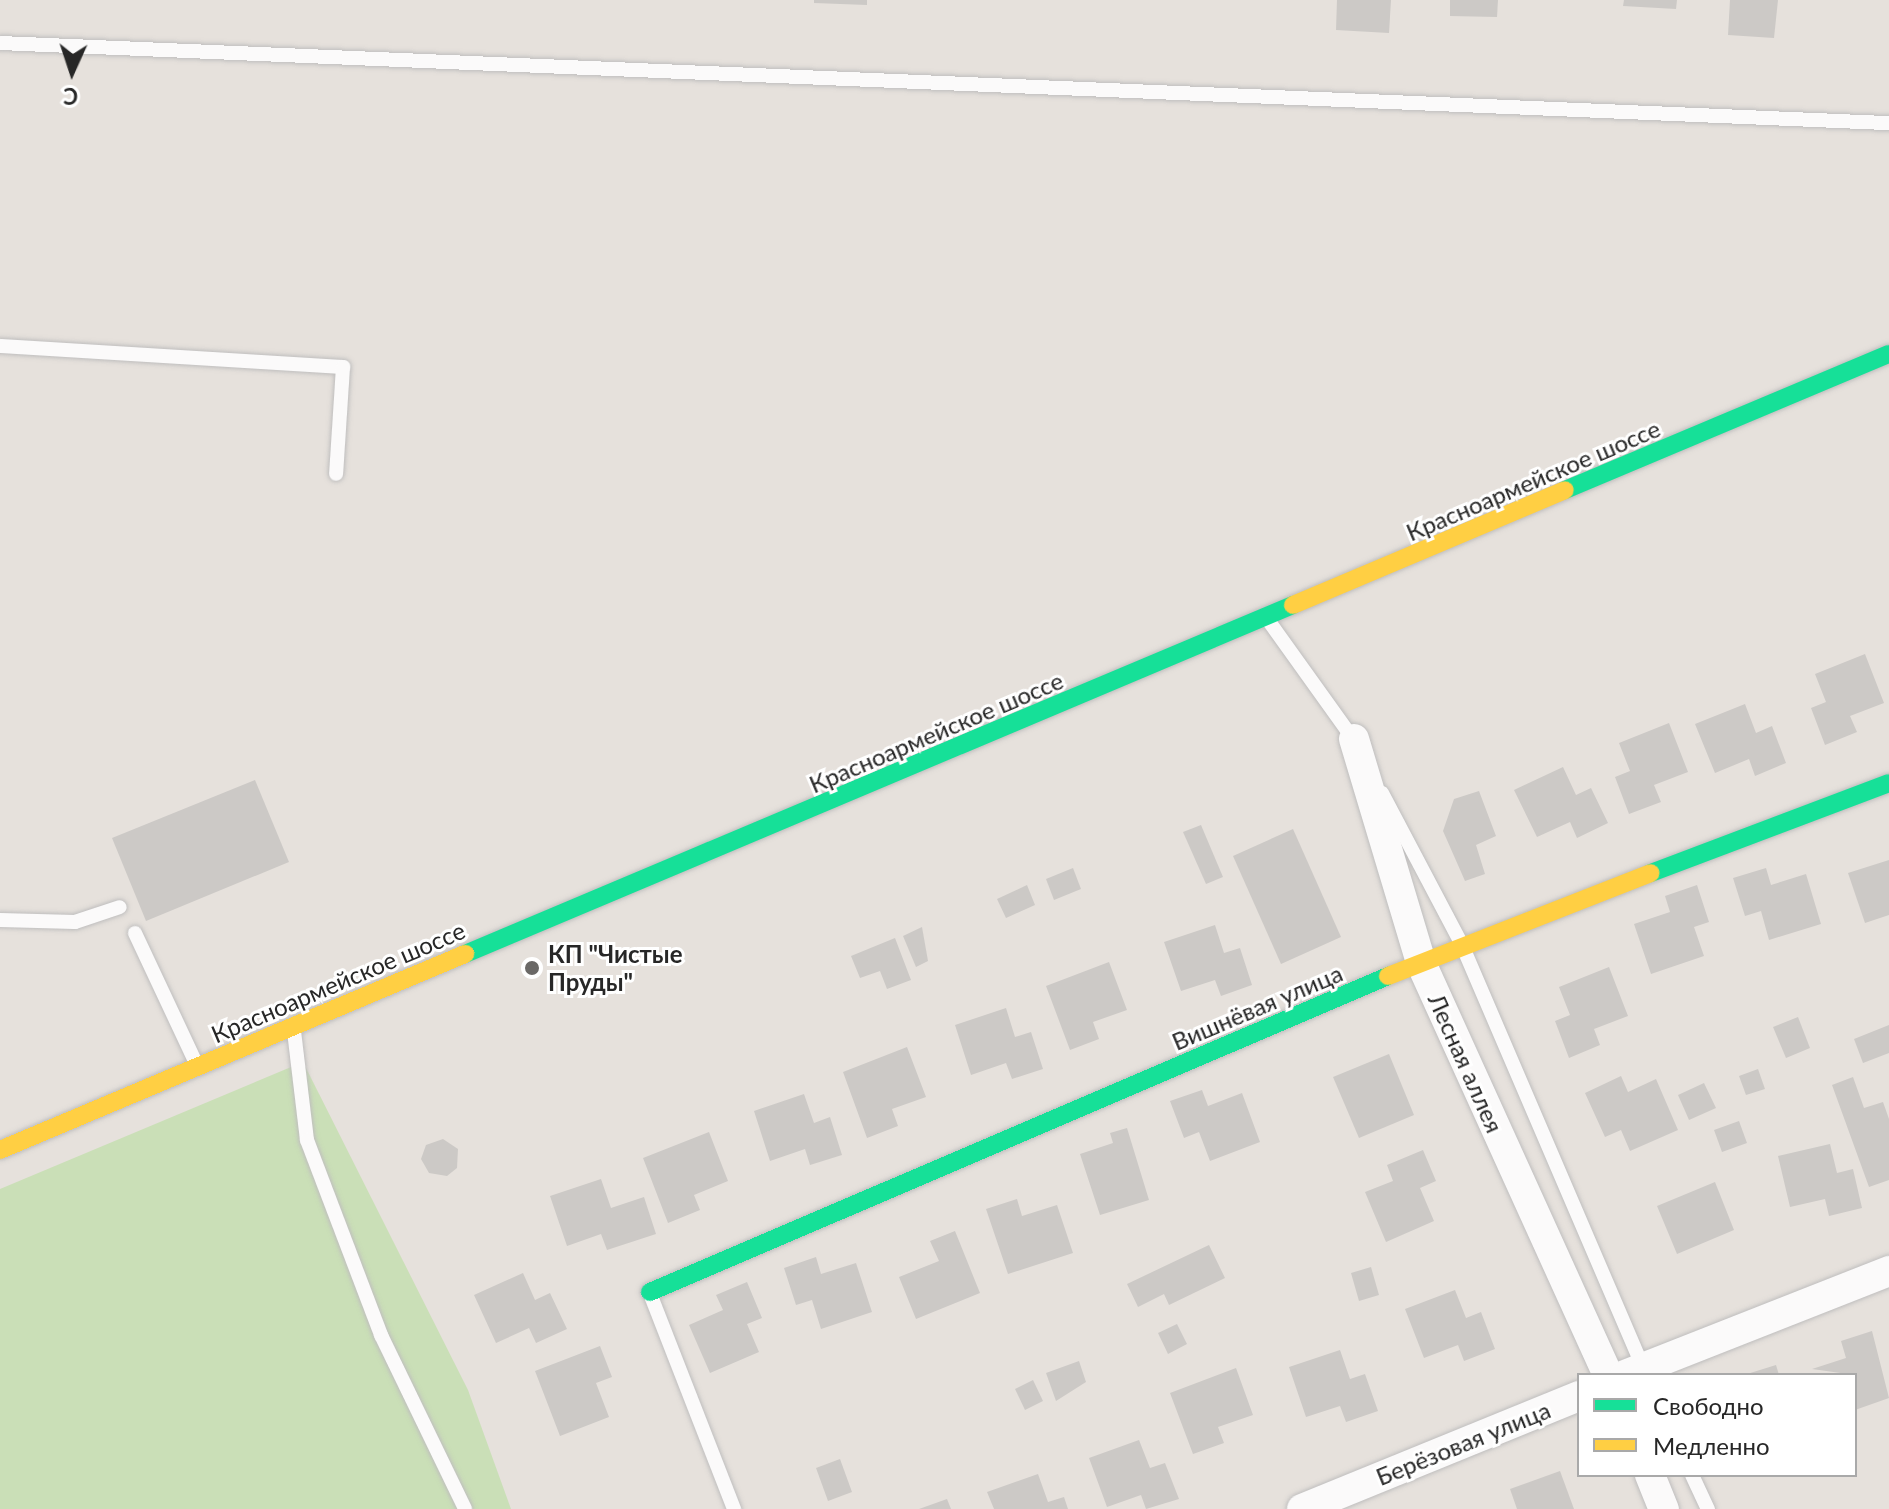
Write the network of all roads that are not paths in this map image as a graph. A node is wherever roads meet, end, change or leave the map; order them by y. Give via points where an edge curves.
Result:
1 (0, 43) edge
2 (1889, 123) edge
3 (0, 346) edge
4 (1889, 354) edge
5 (336, 474) dead end
6 (1268, 619) junction
7 (1354, 739) junction
8 (1889, 783) edge
9 (120, 907) dead end
10 (0, 920) edge
11 (135, 933) dead end
12 (1462, 945) junction
13 (1421, 963) junction
14 (293, 1027) junction
15 (198, 1067) junction
16 (0, 1150) edge
17 (1889, 1271) edge
18 (650, 1292) joint
19 (1638, 1372) edge
20 (1607, 1373) edge
21 (1577, 1397) edge
22 (1651, 1477) edge
23 (1693, 1477) edge
24 (465, 1509) edge
25 (734, 1509) edge
26 (1302, 1509) edge
27 (1664, 1509) edge
28 (1708, 1509) edge

1 - 2 lane
3 - 5 lane via 343,367
4 - 6 main road, Красноармейское шоссе
6 - 7 lane
6 - 14 main road, Красноармейское шоссе
7 - 12 lane
7 - 13 street, Лесная аллея
8 - 12 main road, Вишнёвая улица
9 - 10 lane via 75,922
11 - 15 lane
12 - 13 main road, Вишнёвая улица
12 - 19 lane
13 - 18 main road, Вишнёвая улица
13 - 20 street, Лесная аллея
14 - 15 main road, Красноармейское шоссе
14 - 24 lane via 307,1140 381,1335
15 - 16 main road, Красноармейское шоссе
17 - 19 street
18 - 25 lane
21 - 26 street, Берёзовая улица
22 - 27 street
23 - 28 lane

